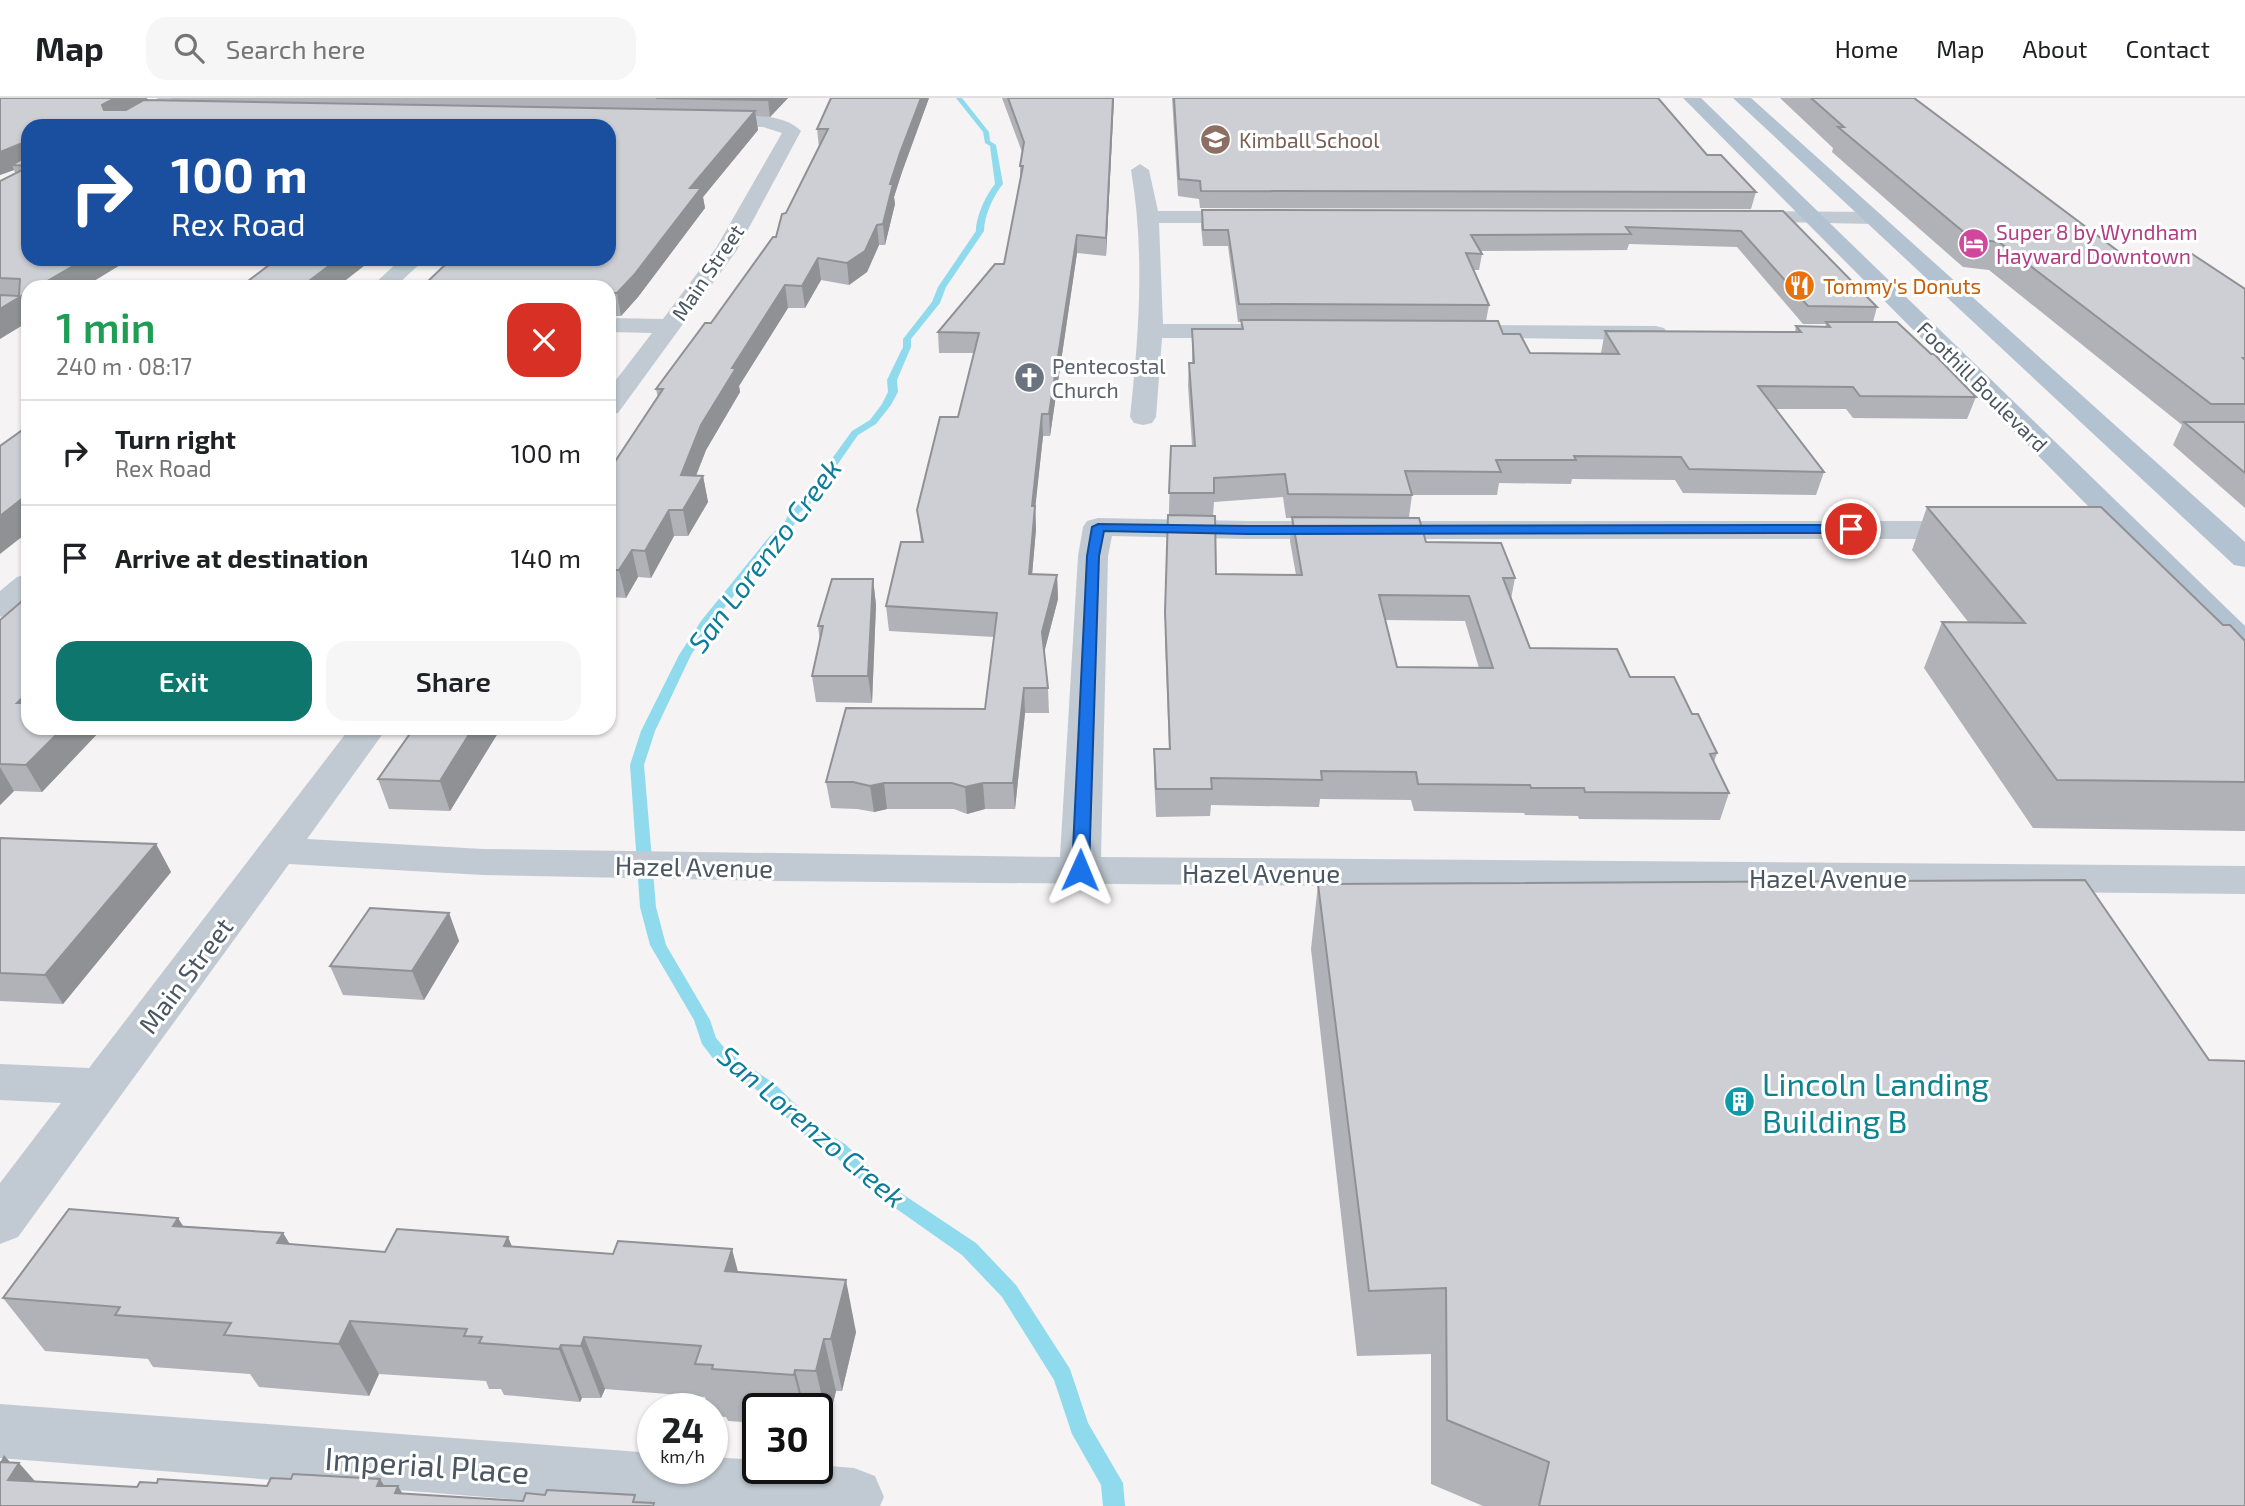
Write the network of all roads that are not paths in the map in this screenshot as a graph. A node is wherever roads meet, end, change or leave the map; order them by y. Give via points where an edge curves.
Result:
1 (1691, 98) edge
2 (1741, 98) edge
3 (175, 105) edge
4 (148, 111) joint
5 (133, 119) edge
6 (688, 121) edge
7 (1140, 170) dead end
8 (1149, 217) junction
9 (1274, 217) edge
10 (1718, 217) edge
11 (1812, 217) junction
12 (1873, 218) junction
13 (406, 266) edge
14 (390, 280) edge
15 (616, 325) edge
16 (671, 326) junction
17 (1151, 331) junction
18 (1261, 332) edge
19 (1427, 332) edge
20 (1677, 333) edge
21 (1897, 334) edge
22 (1930, 334) junction
23 (616, 398) edge
24 (1143, 417) dead end
25 (1994, 531) edge
26 (2091, 532) edge
27 (2130, 533) junction
28 (2241, 550) edge
29 (21, 590) edge
30 (0, 607) edge
31 (2245, 645) edge
32 (364, 735) edge
33 (277, 850) junction
34 (1080, 870) junction
35 (2245, 880) edge
36 (0, 1082) edge
37 (102, 1087) junction
38 (0, 1222) edge
39 (0, 1431) edge
40 (854, 1497) dead end

1 - 11 main road, Foothill Boulevard
2 - 12 main road, Foothill Boulevard
3 - 4 street
4 - 5 main road
6 - 16 street, Main Street via 768,122 792,131 726,250
7 - 8 street
8 - 9 street
8 - 17 street
10 - 11 street
11 - 12 street
11 - 22 main road, Foothill Boulevard
12 - 28 main road, Foothill Boulevard
13 - 14 street
15 - 16 street
16 - 23 street, Main Street
17 - 18 street
17 - 24 street
19 - 20 street
21 - 22 street
22 - 27 main road, Foothill Boulevard
25 - 34 street via 1098,527
26 - 27 street
27 - 31 main road, Foothill Boulevard
29 - 30 street
32 - 33 street, Main Street
33 - 34 street, Hazel Avenue via 483,862
33 - 37 street, Main Street
34 - 35 street, Hazel Avenue
36 - 37 street
37 - 38 street, Main Street
39 - 40 street, Imperial Place

